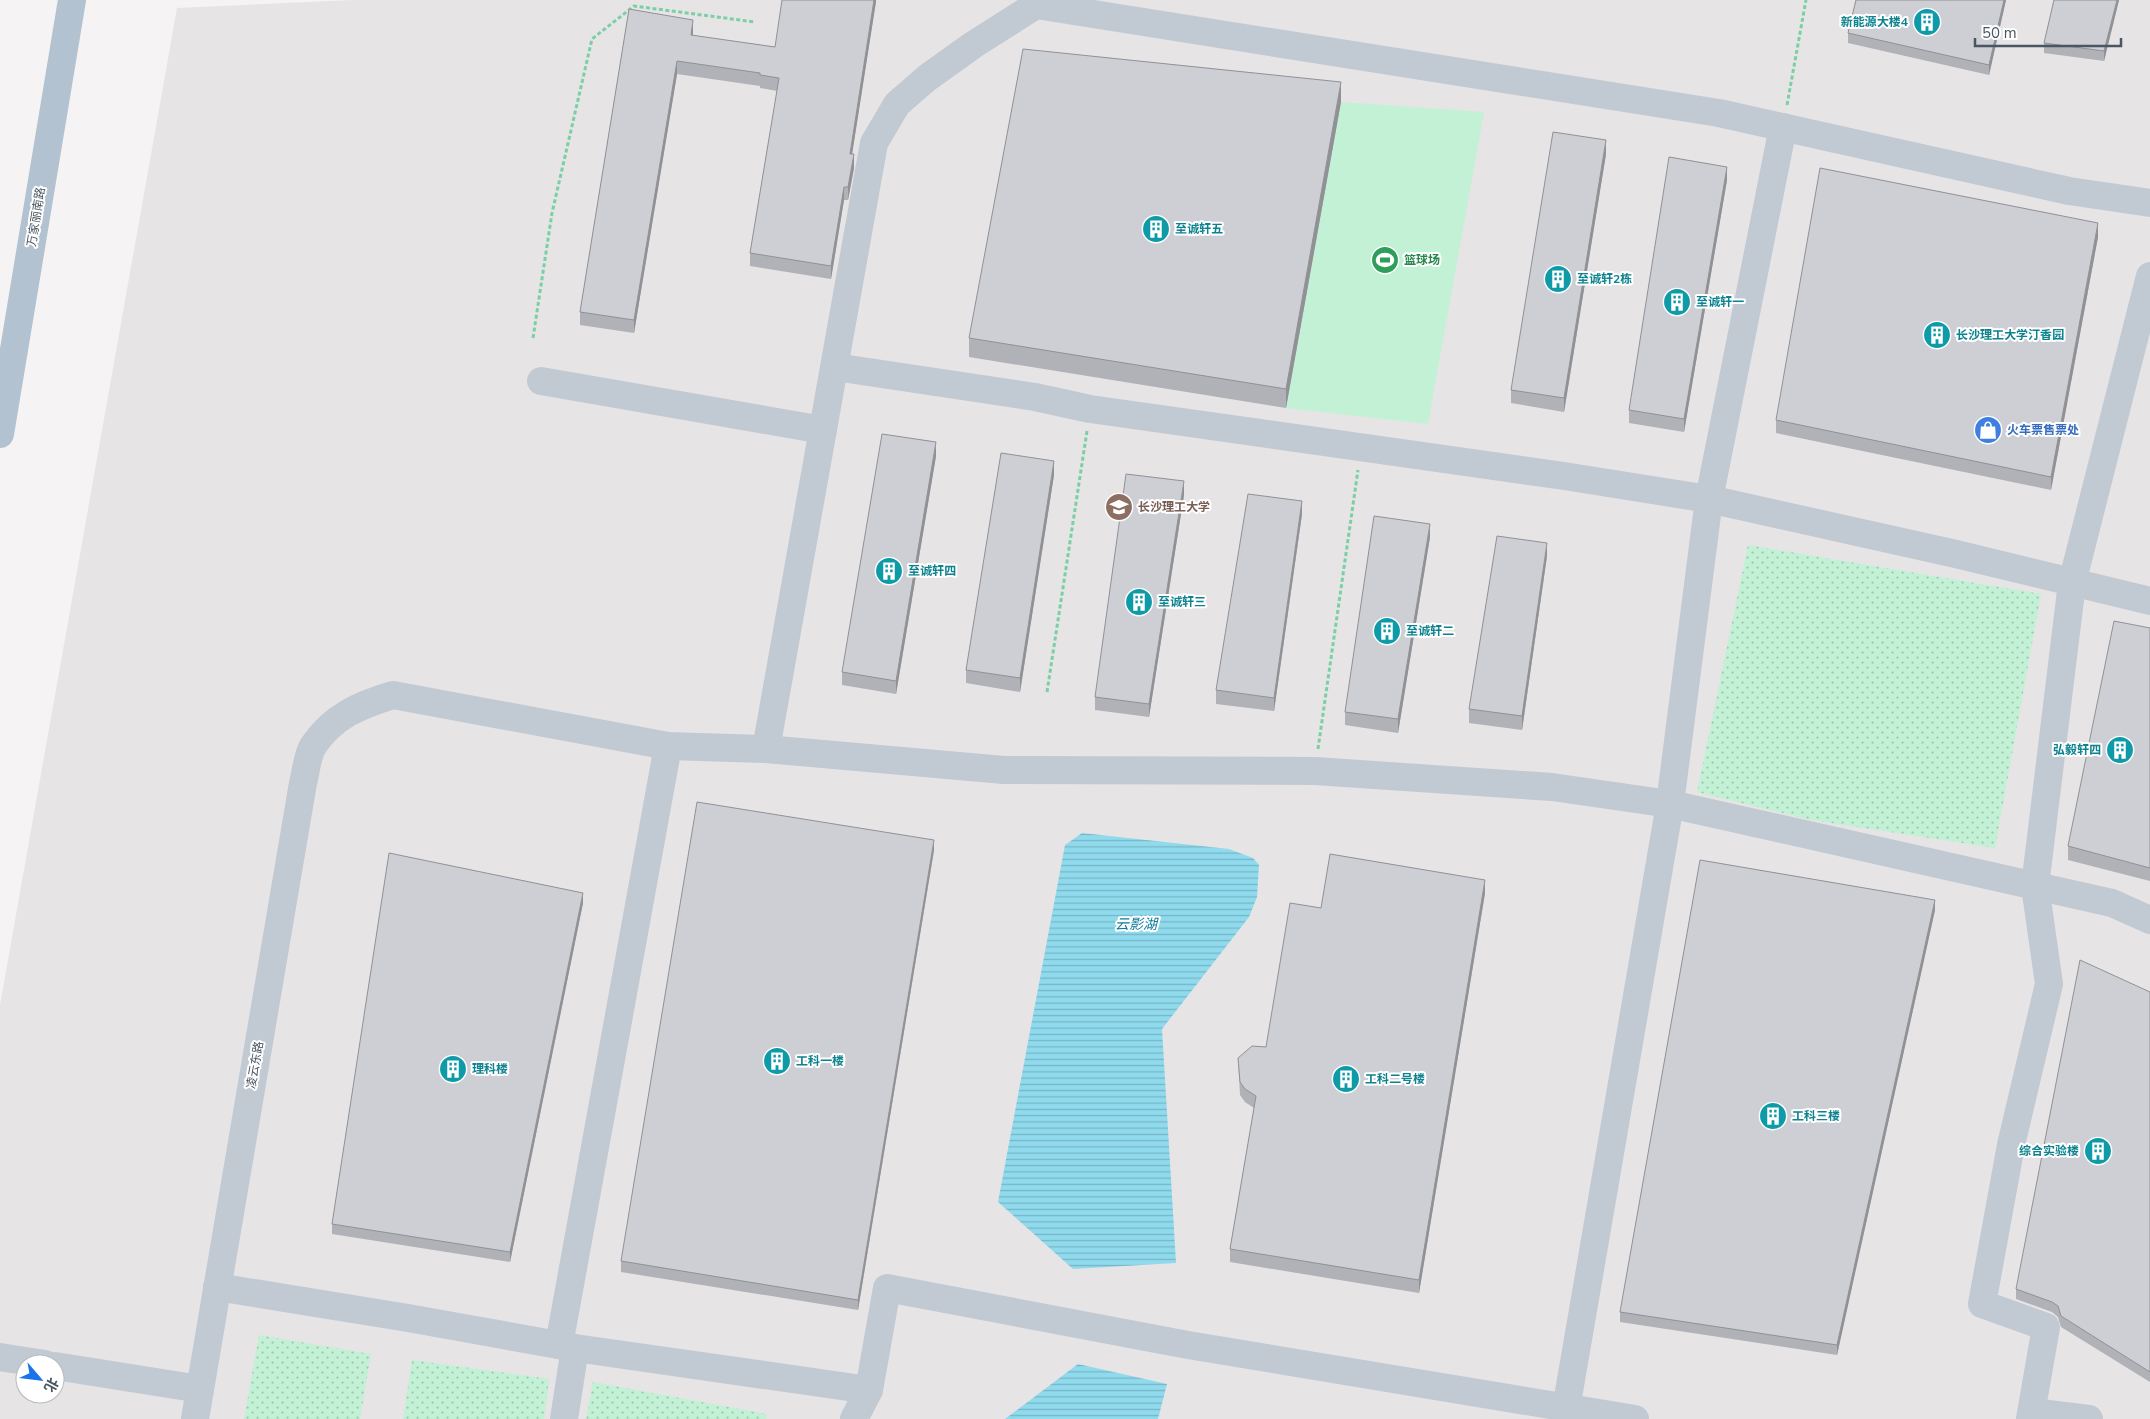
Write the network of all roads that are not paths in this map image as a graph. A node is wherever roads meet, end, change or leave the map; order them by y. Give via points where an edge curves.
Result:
1 (72, 0) edge
2 (1783, 126) junction
3 (2150, 203) edge
4 (2150, 276) edge
5 (835, 367) junction
6 (541, 381) dead end
7 (823, 430) junction
8 (0, 434) edge
9 (1709, 499) junction
10 (2072, 583) junction
11 (2150, 601) edge
12 (668, 746) junction
13 (766, 750) junction
14 (1670, 804) junction
15 (2036, 886) junction
16 (2150, 920) edge
17 (217, 1287) junction
18 (567, 1346) junction
19 (0, 1357) edge
20 (15, 1359) edge
21 (65, 1368) edge
22 (200, 1389) junction
23 (869, 1390) junction
24 (1566, 1408) junction
25 (2031, 1415) edge
26 (195, 1419) edge
27 (564, 1419) edge
28 (854, 1419) edge
29 (1635, 1419) edge
30 (2089, 1419) edge

1 - 8 main road, 万家丽南路
2 - 3 street via 2069,191
2 - 5 street via 1719,113 1036,5 927,78 897,104 874,143
2 - 9 street
4 - 10 street
5 - 7 street
5 - 9 street via 1035,397 1090,409
6 - 7 street
7 - 13 street
9 - 10 street
9 - 14 street
10 - 11 street
10 - 15 street
12 - 13 street, 凌云东路
12 - 17 street, 凌云东路 via 393,695 361,704 335,720 312,747
12 - 18 street
13 - 14 street, 凌云东路 via 1004,770 1314,771 1552,787
14 - 15 street, 凌云东路
14 - 24 street
15 - 16 street, 凌云东路 via 2112,903
15 - 25 street via 2048,984 2011,1145 1982,1304 2046,1328
17 - 18 street
17 - 22 street, 凌云东路
18 - 23 street
18 - 27 street
19 - 20 street
21 - 22 street
22 - 26 street, 凌云东路
23 - 24 street via 887,1288 1188,1345
23 - 28 street
24 - 29 street
25 - 30 street

